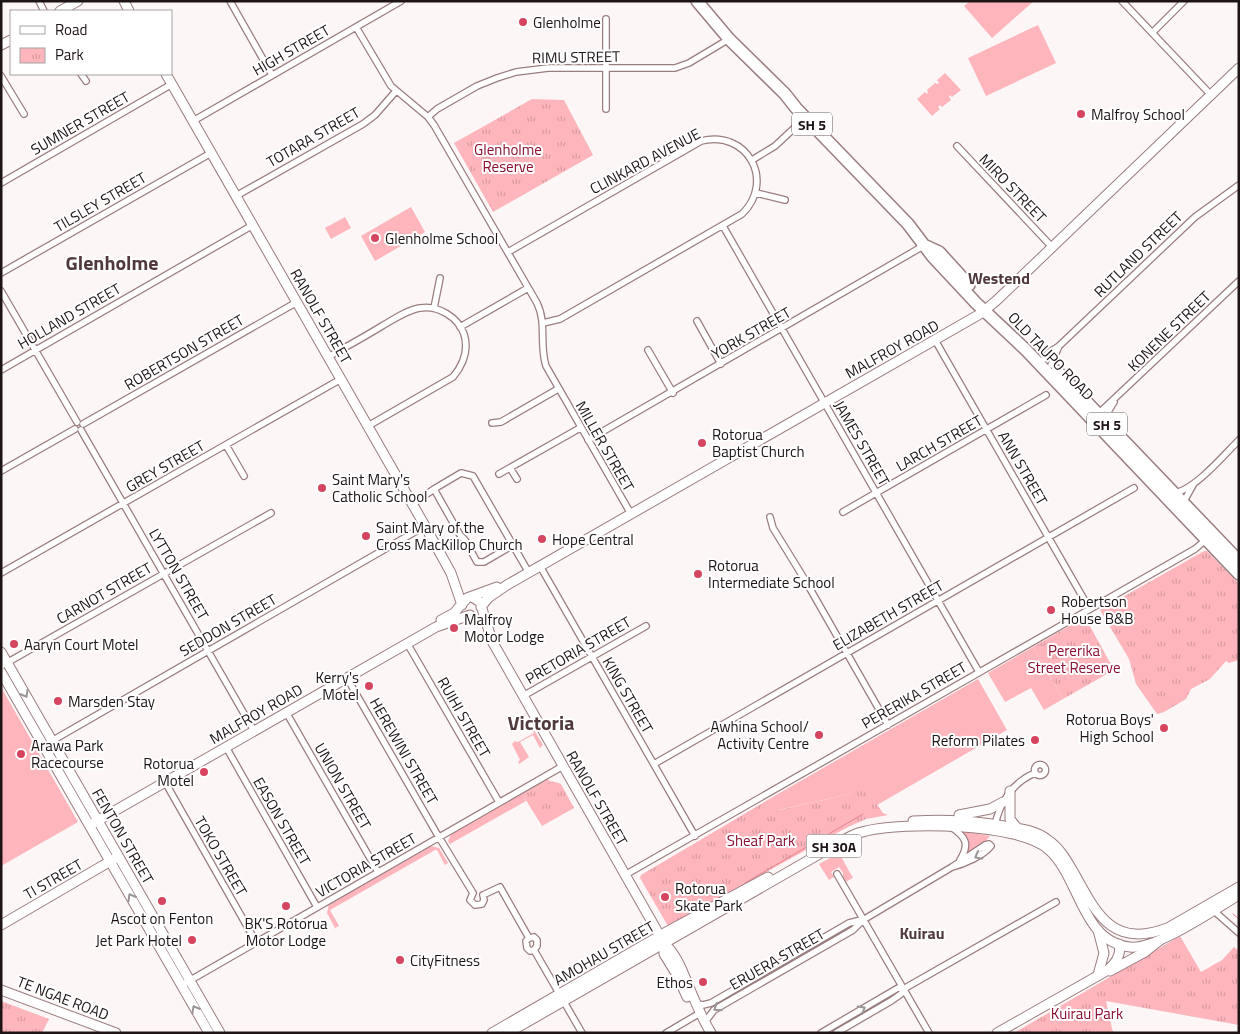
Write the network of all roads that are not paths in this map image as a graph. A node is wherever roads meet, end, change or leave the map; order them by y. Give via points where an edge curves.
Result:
1 (78, 1) edge
2 (230, 1) edge
3 (401, 1) edge
4 (1122, 1) edge
5 (1184, 1) edge
6 (700, 2) edge
7 (62, 10) edge
8 (606, 19) dead end
9 (356, 27) junction
10 (1152, 33) junction
11 (729, 39) junction
12 (605, 68) junction
13 (1239, 68) edge
14 (83, 75) edge
15 (167, 75) edge
16 (272, 75) junction
17 (1, 76) edge
18 (86, 81) dead end
19 (172, 84) junction
20 (396, 91) junction
21 (1211, 94) junction
22 (606, 109) dead end
23 (24, 114) dead end
24 (428, 117) junction
25 (805, 118) junction
26 (193, 121) junction
27 (957, 146) dead end
28 (211, 153) junction
29 (752, 160) junction
30 (1, 183) edge
31 (1239, 185) edge
32 (756, 193) junction
33 (236, 196) junction
34 (785, 200) dead end
35 (253, 225) junction
36 (722, 226) junction
37 (925, 245) junction
38 (1052, 247) junction
39 (508, 252) junction
40 (1, 273) edge
41 (440, 278) dead end
42 (1239, 281) edge
43 (528, 288) junction
44 (1, 291) edge
45 (297, 302) junction
46 (434, 308) junction
47 (988, 308) junction
48 (697, 321) dead end
49 (542, 323) junction
50 (460, 327) junction
51 (782, 329) junction
52 (935, 340) junction
53 (1058, 346) junction
54 (36, 350) junction
55 (648, 350) dead end
56 (328, 357) junction
57 (1045, 362) junction
58 (721, 364) junction
59 (1, 370) edge
60 (341, 379) junction
61 (558, 390) junction
62 (673, 392) junction
63 (1046, 395) dead end
64 (824, 403) junction
65 (1098, 418) junction
66 (492, 423) dead end
67 (79, 426) junction
68 (368, 426) junction
69 (580, 428) junction
70 (987, 430) junction
71 (588, 440) junction
72 (1239, 440) edge
73 (226, 445) junction
74 (1138, 463) junction
75 (510, 468) junction
76 (1, 471) edge
77 (499, 474) dead end
78 (244, 476) dead end
79 (517, 479) dead end
80 (1194, 484) junction
81 (434, 488) junction
82 (1134, 488) dead end
83 (876, 493) junction
84 (1173, 493) junction
85 (124, 503) junction
86 (1183, 503) junction
87 (413, 504) junction
88 (271, 512) dead end
89 (843, 512) dead end
90 (630, 514) junction
91 (770, 517) dead end
92 (425, 526) junction
93 (1048, 537) junction
94 (1209, 537) junction
95 (513, 545) junction
96 (1239, 561) edge
97 (540, 566) junction
98 (1, 573) edge
99 (164, 573) junction
100 (451, 573) junction
101 (529, 573) junction
102 (1239, 574) edge
103 (507, 585) junction
104 (472, 597) junction
105 (938, 600) junction
106 (462, 605) junction
107 (480, 607) junction
108 (1089, 608) junction
109 (470, 615) junction
110 (646, 626) dead end
111 (436, 627) junction
112 (492, 641) junction
113 (407, 643) junction
114 (208, 651) junction
115 (1, 652) edge
116 (846, 653) junction
117 (592, 657) junction
118 (4, 664) edge
119 (1, 672) edge
120 (979, 672) junction
121 (347, 678) junction
122 (523, 696) junction
123 (286, 712) junction
124 (888, 725) junction
125 (254, 731) junction
126 (48, 743) junction
127 (226, 747) junction
128 (654, 764) junction
129 (563, 766) junction
130 (1035, 773) dead end
131 (165, 782) junction
132 (1010, 792) junction
133 (499, 802) junction
134 (1003, 802) junction
135 (942, 820) junction
136 (94, 823) junction
137 (950, 827) junction
138 (994, 827) junction
139 (1017, 828) junction
140 (695, 836) junction
141 (439, 837) junction
142 (114, 859) junction
143 (958, 862) junction
144 (952, 868) junction
145 (378, 872) junction
146 (837, 874) dead end
147 (625, 875) junction
148 (1239, 887) edge
149 (473, 893) junction
150 (483, 895) junction
151 (1239, 895) edge
152 (1056, 902) dead end
153 (317, 907) junction
154 (1211, 907) junction
155 (712, 911) junction
156 (1100, 917) junction
157 (863, 920) junction
158 (1, 925) edge
159 (1170, 926) junction
160 (1098, 930) junction
161 (1239, 933) edge
162 (662, 940) junction
163 (1159, 941) junction
164 (256, 942) junction
165 (1119, 944) junction
166 (1102, 973) junction
167 (186, 982) junction
168 (904, 989) junction
169 (1, 990) edge
170 (562, 997) junction
171 (697, 1004) junction
172 (700, 1013) junction
173 (705, 1022) junction
174 (116, 1033) edge
175 (209, 1033) edge
176 (220, 1033) edge
177 (492, 1033) edge
178 (508, 1033) edge
179 (582, 1033) edge
180 (666, 1033) edge
181 (711, 1033) edge
182 (821, 1033) edge
183 (836, 1033) edge
184 (929, 1033) edge
185 (997, 1033) edge

1 - 7 main road
2 - 16 street
3 - 9 street, HIGH STREET
4 - 10 street
5 - 10 street
6 - 11 highway, OLD TAUPO ROAD / SH 5
8 - 12 street
9 - 16 street, HIGH STREET
9 - 20 street, MILLER STREET
10 - 21 street
11 - 12 street, RIMU STREET via 682,67
11 - 25 highway, OLD TAUPO ROAD / SH 5 via 783,91
12 - 22 street
12 - 24 street, RIMU STREET via 537,69 506,74 477,86
13 - 21 main road, MALFROY ROAD
14 - 18 street
15 - 19 main road, RANOLF STREET
16 - 26 street, HIGH STREET
17 - 23 street
19 - 26 main road, RANOLF STREET
19 - 30 street, SUMNER STREET
20 - 24 street, MILLER STREET
20 - 33 street, TOTARA STREET via 375,115 362,124
21 - 38 main road, MALFROY ROAD
24 - 39 street, MILLER STREET
25 - 29 street via 775,146
25 - 37 highway, OLD TAUPO ROAD / SH 5
26 - 28 main road, RANOLF STREET
27 - 38 street, MIRO STREET
28 - 33 main road, RANOLF STREET
28 - 40 street, TILSLEY STREET
29 - 32 street
29 - 39 street, CLINKARD AVENUE via 728,141 702,141
31 - 53 street, RUTLAND STREET via 1195,217
32 - 34 street
32 - 36 street via 746,210
33 - 35 main road, RANOLF STREET
35 - 45 main road, RANOLF STREET
35 - 54 street, HOLLAND STREET
36 - 49 street via 560,319
36 - 51 street, JAMES STREET
37 - 47 highway, OLD TAUPO ROAD / SH 5 via 939,252
37 - 51 street, YORK STREET
38 - 47 main road, MALFROY ROAD
39 - 43 street, MILLER STREET
41 - 46 street
42 - 65 street, KONENE STREET
43 - 49 street, MILLER STREET via 540,309
43 - 50 street
44 - 54 street, LYTTON STREET
45 - 56 main road, RANOLF STREET
45 - 67 street, ROBERTSON STREET
46 - 50 street via 448,315
46 - 56 street via 407,312
47 - 52 main road, MALFROY ROAD
47 - 57 highway, OLD TAUPO ROAD / SH 5
48 - 58 street
49 - 61 street, MILLER STREET via 544,360
50 - 68 street via 465,338 465,353 453,377
51 - 58 street, YORK STREET
51 - 64 street, JAMES STREET
52 - 64 main road, MALFROY ROAD
52 - 70 street, ANN STREET
53 - 57 street, RUTLAND STREET
53 - 57 street, RUTLAND STREET via 1048,353
54 - 59 street, HOLLAND STREET
54 - 67 street, LYTTON STREET
55 - 62 street
56 - 60 main road, RANOLF STREET
57 - 65 highway, OLD TAUPO ROAD / SH 5
58 - 62 street, YORK STREET
60 - 68 main road, RANOLF STREET
60 - 73 street, GREY STREET
61 - 66 street, MILLER STREET via 501,422
61 - 69 street, MILLER STREET
62 - 71 street, YORK STREET
63 - 70 street, LARCH STREET
64 - 83 street, JAMES STREET
64 - 90 main road, MALFROY ROAD
65 - 74 highway, OLD TAUPO ROAD / SH 5
67 - 76 street, ROBERTSON STREET
67 - 85 street, LYTTON STREET
68 - 87 main road, RANOLF STREET
69 - 71 street, MILLER STREET
69 - 75 street
70 - 83 street, LARCH STREET
70 - 93 street, ANN STREET
71 - 90 street, MILLER STREET
72 - 80 street
73 - 78 street
73 - 85 street, GREY STREET
74 - 84 highway, OLD TAUPO ROAD / SH 5
74 - 94 highway, OLD TAUPO ROAD / SH 5
75 - 77 street
75 - 79 street
80 - 84 street
80 - 86 street
81 - 87 street
81 - 95 street via 461,473 473,476
81 - 95 street via 477,562 484,562
82 - 93 street, ELIZABETH STREET
83 - 89 street, LARCH STREET
83 - 105 street, JAMES STREET
84 - 86 highway, OLD TAUPO ROAD / SH 5
85 - 98 street, GREY STREET
85 - 99 street, LYTTON STREET
86 - 94 highway, OLD TAUPO ROAD / SH 5
87 - 92 main road, RANOLF STREET
88 - 99 street, CARNOT STREET
90 - 97 main road, MALFROY ROAD
91 - 116 street via 773,528
92 - 100 main road, RANOLF STREET
92 - 114 street, SEDDON STREET
93 - 105 street, ELIZABETH STREET
93 - 108 street, ANN STREET
94 - 96 highway, OLD TAUPO ROAD / SH 5
94 - 102 highway, OLD TAUPO ROAD / SH 5
94 - 108 street, PERERIKA STREET
95 - 101 street
97 - 101 main road, MALFROY ROAD
97 - 117 street, KING STREET
99 - 114 street, LYTTON STREET
99 - 118 street, CARNOT STREET
100 - 104 main road, RANOLF STREET
100 - 106 main road, RANOLF STREET
101 - 103 main road, MALFROY ROAD
103 - 104 main road, MALFROY ROAD
103 - 107 main road, MALFROY ROAD
104 - 106 main road
104 - 107 main road via 478,600
105 - 116 street, ELIZABETH STREET
105 - 120 street, JAMES STREET
106 - 109 main road via 463,611
106 - 111 main road, MALFROY ROAD
107 - 109 main road via 477,613
107 - 112 main road, RANOLF STREET
108 - 120 street, PERERIKA STREET
109 - 111 main road, MALFROY ROAD
109 - 112 main road, RANOLF STREET
110 - 117 street, PRETORIA STREET
111 - 113 main road, MALFROY ROAD
112 - 122 main road, RANOLF STREET
113 - 121 main road, MALFROY ROAD
113 - 133 street, RUIHI STREET
114 - 125 street, LYTTON STREET
114 - 126 street, SEDDON STREET
115 - 118 main road, FENTON STREET
116 - 124 street
116 - 128 street, ELIZABETH STREET
117 - 122 street, PRETORIA STREET
117 - 128 street, KING STREET
118 -> 126 main road, FENTON STREET
119 - 126 main road, FENTON STREET
120 - 124 street, PERERIKA STREET
121 - 123 main road, MALFROY ROAD
121 - 141 street, HEREWINI STREET
122 - 129 main road, RANOLF STREET
123 - 125 main road, MALFROY ROAD
123 - 145 street, UNION STREET
124 - 140 street, PERERIKA STREET
125 - 127 main road, MALFROY ROAD
126 - 136 main road, FENTON STREET
127 - 131 main road, MALFROY ROAD
127 - 153 street, EASON STREET
128 - 140 street, KING STREET
129 - 133 street, VICTORIA STREET
129 - 147 main road, RANOLF STREET
130 - 132 street
131 - 136 main road, MALFROY ROAD
131 - 164 street, TOKO STREET
132 - 134 street
132 - 139 main road via 1010,819
133 - 141 street, VICTORIA STREET
134 - 135 main road via 990,809
134 - 138 street
135 - 138 main road, AMOHAU STREET / SH 30A via 972,820
135 - 155 main road, AMOHAU STREET / SH 30A via 881,823 853,830
136 - 142 main road, FENTON STREET
137 - 138 main road, AMOHAU STREET / SH 30A
137 - 143 street, ERUERA STREET via 966,842
137 - 155 main road, AMOHAU STREET / SH 30A via 861,832
138 - 139 main road, AMOHAU STREET / SH 30A
138 - 160 main road, AMOHAU STREET / SH 30A via 1048,848
139 - 156 main road, AMOHAU STREET / SH 30A via 1037,833 1060,850
140 - 147 street, PERERIKA STREET
141 - 145 street, VICTORIA STREET
141 - 149 street, HEREWINI STREET
142 - 158 main road, TI STREET
142 - 167 main road, FENTON STREET
143 - 144 street, ERUERA STREET
143 -> 144 street, ERUERA STREET via 986,845 991,846
144 - 157 street, ERUERA STREET
145 - 153 street, VICTORIA STREET
146 - 157 street
147 - 162 main road, RANOLF STREET
148 - 154 main road, SH 30A
149 - 150 street
149 - 150 street via 470,900 475,905 482,904
150 - 170 street via 500,887 529,938 526,946 534,950
151 - 154 main road, SH 30A
152 - 168 street
153 - 164 street, VICTORIA STREET
154 - 159 main road, SH 30A
154 - 161 street
154 - 163 main road, SH 30A
155 - 162 main road, AMOHAU STREET / SH 30A
156 - 159 main road, AMOHAU STREET / SH 30A via 1114,928 1133,934 1152,933
156 - 165 main road
157 - 168 street
157 - 171 street, ERUERA STREET via 849,923 711,1003
157 -> 173 street, ERUERA STREET via 853,930 714,1010
159 - 165 main road via 1148,939
160 - 165 main road, AMOHAU STREET / SH 30A
160 - 166 main road via 1104,953
162 - 170 main road, AMOHAU STREET / SH 30A
162 - 171 main road, RANOLF STREET via 682,969
162 - 172 main road, RANOLF STREET via 664,954 690,1002
163 - 165 main road, SH 30A via 1141,947
163 - 166 main road via 1118,968
164 - 167 street, VICTORIA STREET
165 - 166 main road
166 - 185 main road
175 -> 167 main road, FENTON STREET
167 - 176 main road, FENTON STREET
182 -> 168 street via 898,988
168 - 183 street via 891,1001
168 - 184 street
169 - 174 main road, TE NGAE ROAD
170 - 177 main road, AMOHAU STREET / SH 30A
170 - 178 main road, AMOHAU STREET / SH 30A
170 - 179 street
171 - 172 main road, RANOLF STREET
172 - 173 main road, RANOLF STREET
172 - 180 street
173 - 181 main road, RANOLF STREET

